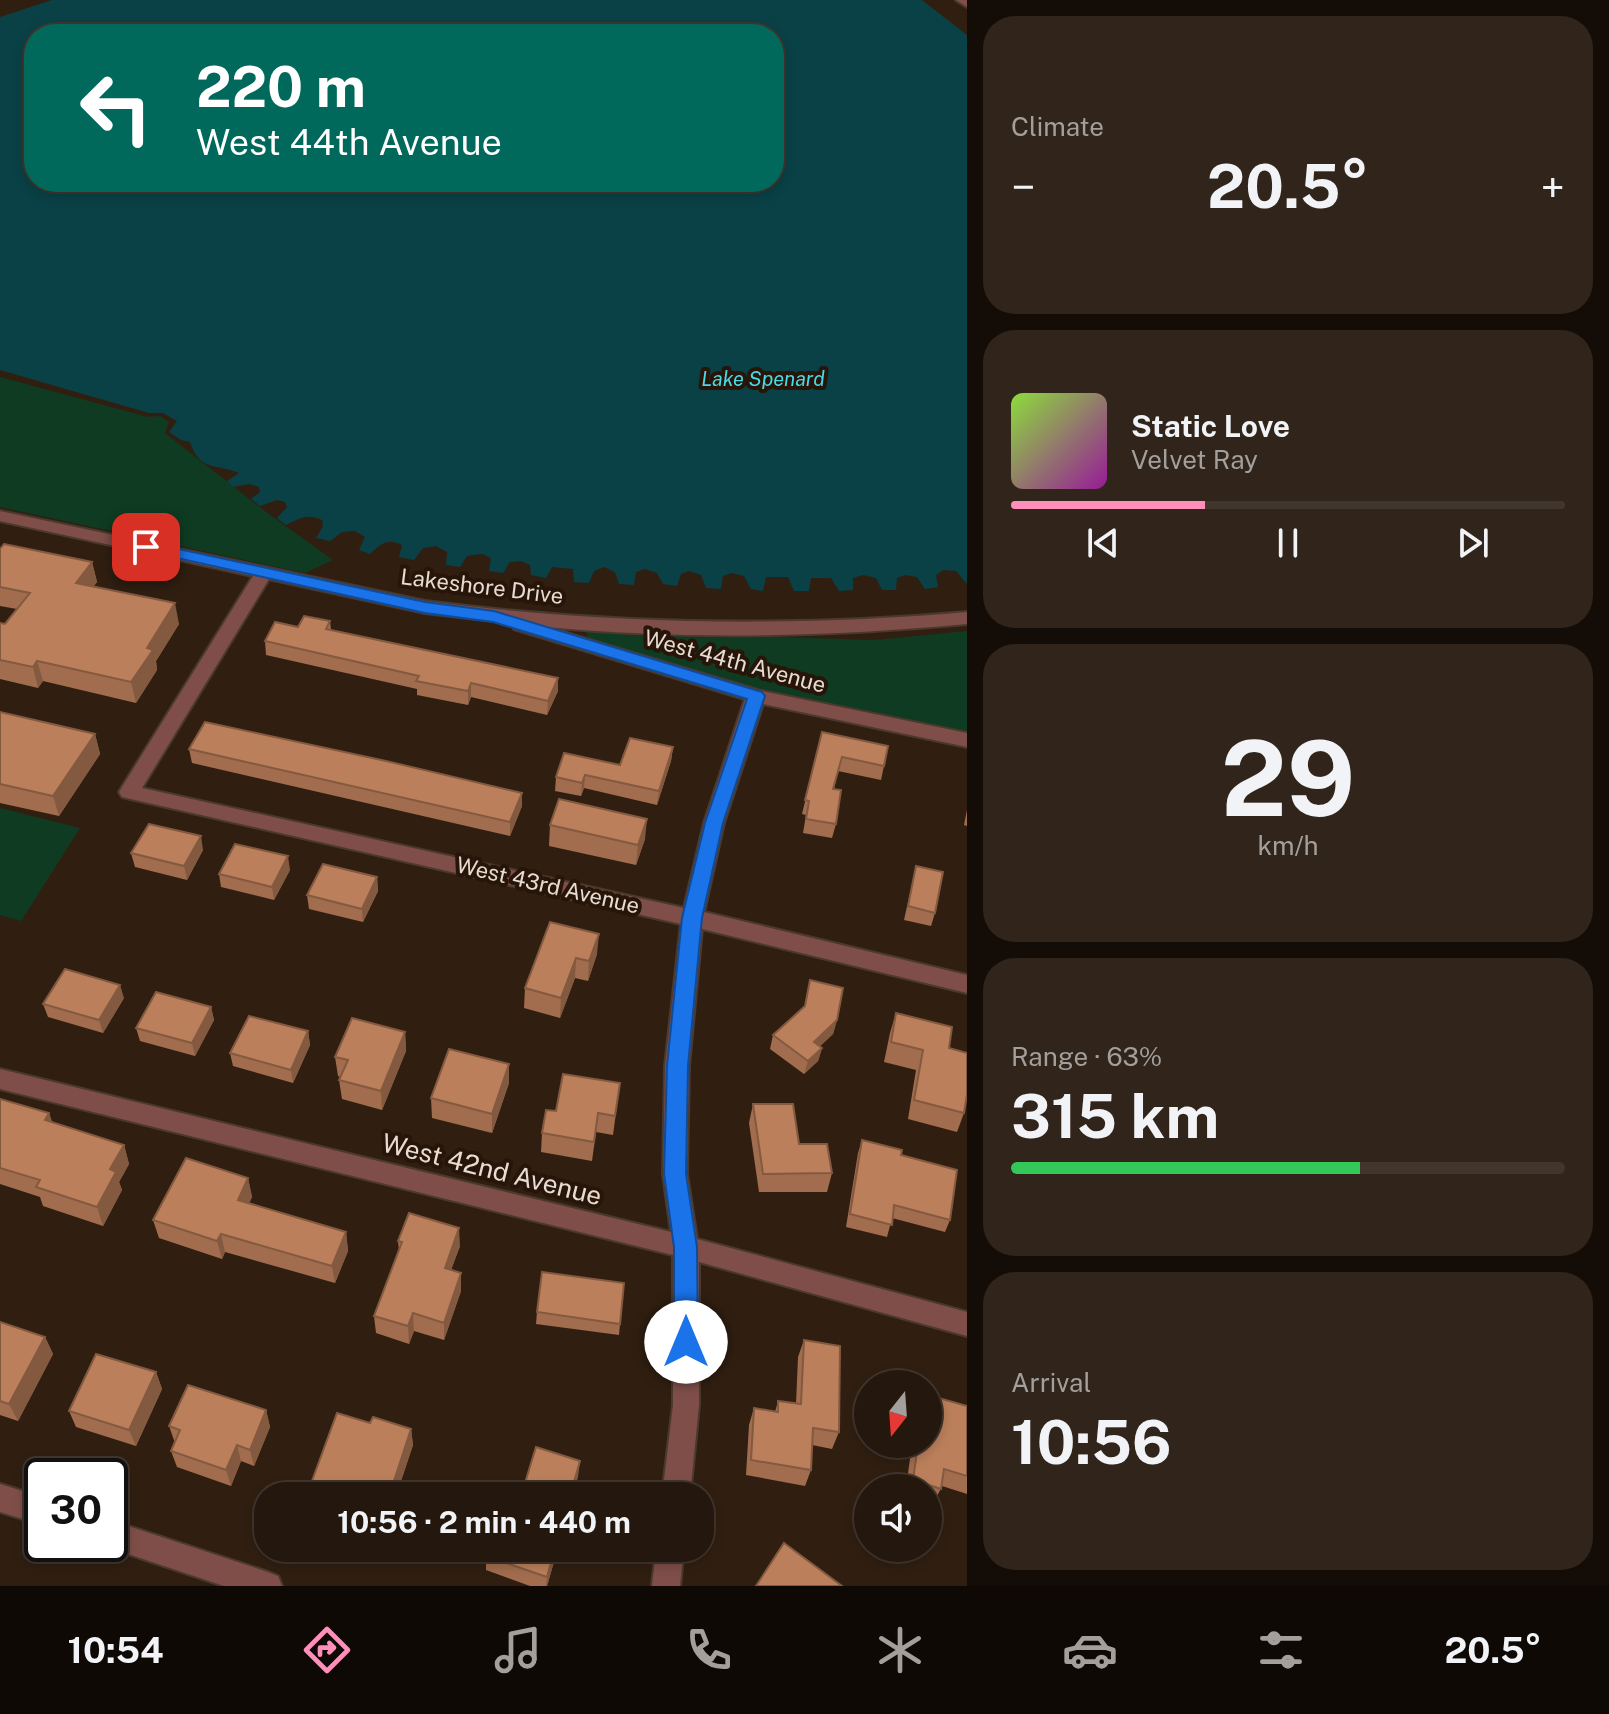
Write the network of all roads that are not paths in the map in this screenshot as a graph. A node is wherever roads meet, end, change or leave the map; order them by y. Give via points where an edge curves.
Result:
1 (962, 0) edge
2 (967, 4) edge
3 (0, 516) edge
4 (264, 573) junction
5 (494, 617) junction
6 (967, 618) edge
7 (756, 696) junction
8 (967, 740) edge
9 (692, 918) junction
10 (967, 984) edge
11 (0, 1079) edge
12 (686, 1247) junction
13 (967, 1324) edge
14 (678, 1482) edge
15 (0, 1498) edge
16 (24, 1505) edge
17 (128, 1540) edge
18 (669, 1562) edge
19 (268, 1586) edge
20 (666, 1586) edge

1 - 2 street
3 - 4 street, Lakeshore Drive
4 - 5 street, Lakeshore Drive
4 - 9 street, West 43rd Avenue via 129,792
5 - 6 street, Lakeshore Drive via 787,629
5 - 7 street, West 44th Avenue
7 - 8 street, West 44th Avenue
7 - 9 street via 714,823
9 - 10 street, West 43rd Avenue
9 - 12 street via 677,1066 675,1174
11 - 12 street, West 42nd Avenue
12 - 13 street, West 42nd Avenue
12 - 14 street via 686,1405
15 - 16 street
17 - 19 street
18 - 20 street

